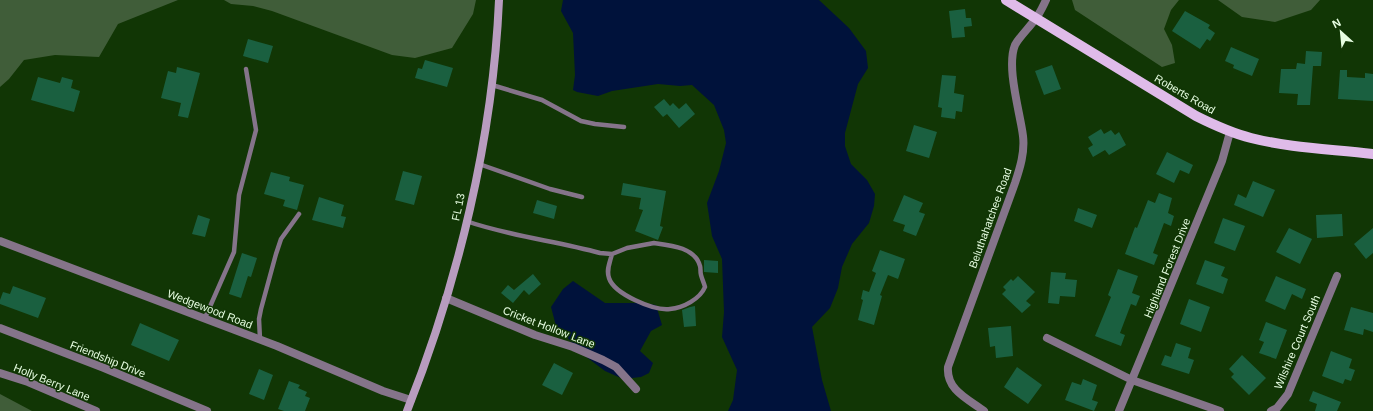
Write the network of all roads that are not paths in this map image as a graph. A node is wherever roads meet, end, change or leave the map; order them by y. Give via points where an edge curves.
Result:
1 (499, 0) edge
2 (1006, 0) edge
3 (1046, 0) edge
4 (1036, 18) junction
5 (246, 69) dead end
6 (492, 85) junction
7 (624, 127) dead end
8 (1230, 132) junction
9 (1373, 154) edge
10 (478, 164) junction
11 (582, 197) dead end
12 (299, 214) dead end
13 (466, 221) junction
14 (0, 241) edge
15 (612, 254) junction
16 (1337, 276) dead end
17 (446, 298) junction
18 (205, 318) junction
19 (0, 328) edge
20 (1047, 338) dead end
21 (260, 339) junction
22 (0, 373) edge
23 (1132, 380) junction
24 (636, 389) dead end
25 (411, 400) junction
26 (96, 411) edge
27 (207, 411) edge
28 (406, 411) edge
29 (984, 411) edge
30 (1119, 411) edge
31 (1220, 411) edge
32 (1272, 411) edge

1 - 6 main road, FL 13
2 - 4 main road, Roberts Road
3 - 4 street, Beluthahatchee Road
4 - 8 main road, Roberts Road via 1196,116
4 - 29 street, Beluthahatchee Road via 1015,45 1012,60 1023,137 1020,165 947,374 951,386
5 - 18 lane via 256,130 239,195 234,252
6 - 7 lane via 542,100 581,121
6 - 10 main road, FL 13
8 - 9 main road, Roberts Road via 1274,143
8 - 23 street, Highland Forest Drive via 1222,161
10 - 11 lane via 550,189
10 - 13 main road, FL 13
12 - 21 lane via 281,239 276,254 260,309
13 - 15 lane via 505,232
13 - 17 main road, FL 13
14 - 18 street, Wedgewood Road
15 - 15 lane via 627,248 654,243 684,249 700,264 700,274 705,287 693,301 669,310 657,308 635,300 617,289 609,279 607,270
16 - 32 street, Wilshire Court South via 1288,394
17 - 24 street, Cricket Hollow Lane via 603,360 616,367
17 - 25 main road, FL 13
18 - 21 street, Wedgewood Road
19 - 27 street, Friendship Drive
20 - 23 street
21 - 25 street, Wedgewood Road via 383,391
22 - 26 street, Holly Berry Lane
23 - 30 street, Highland Forest Drive
23 - 31 street
25 - 28 main road, FL 13

